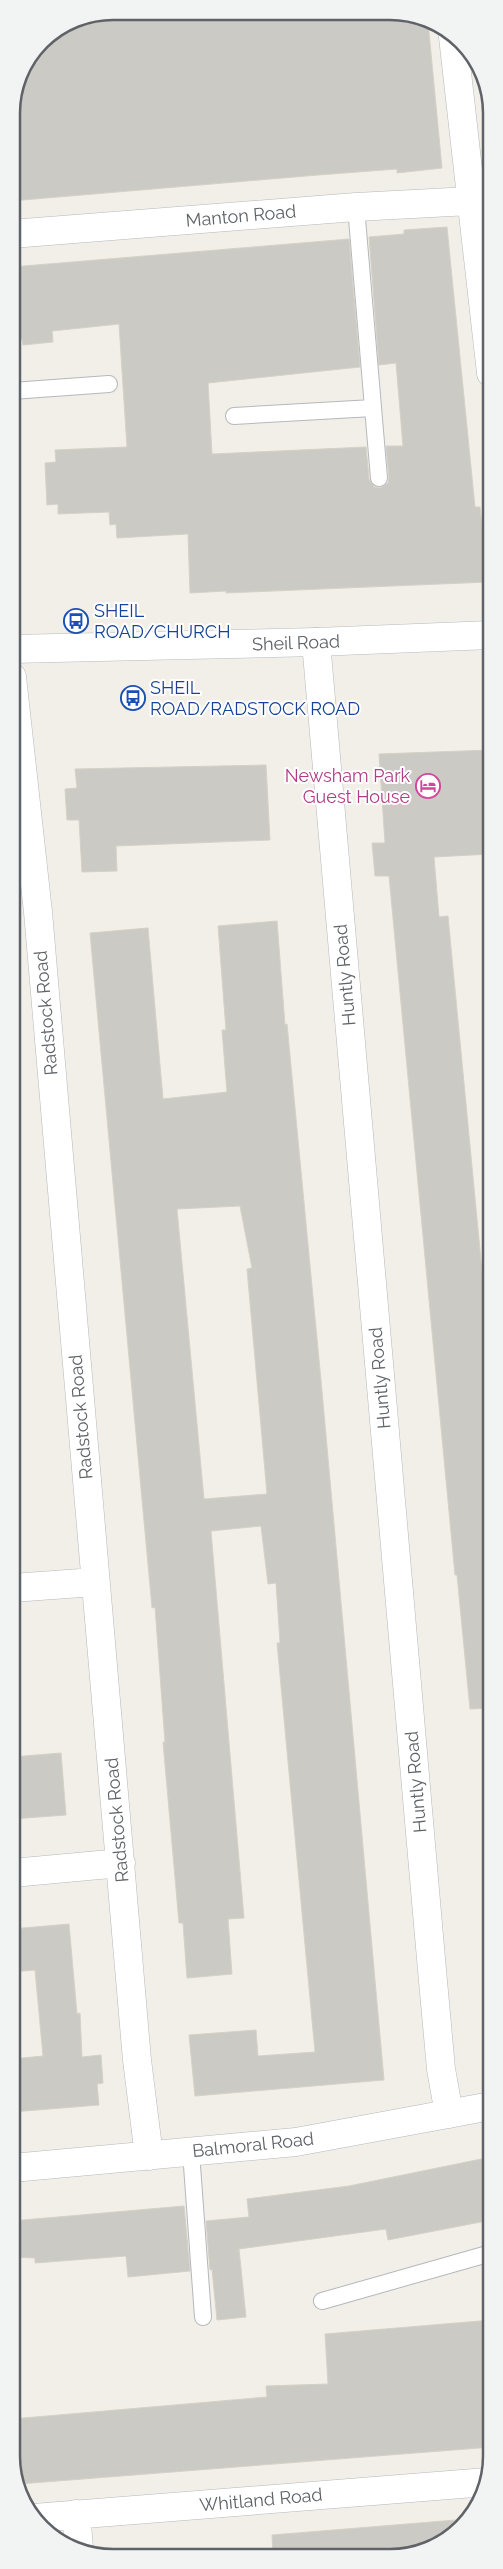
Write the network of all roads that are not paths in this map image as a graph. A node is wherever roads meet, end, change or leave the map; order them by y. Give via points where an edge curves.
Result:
1 (454, 45) edge
2 (470, 201) junction
3 (356, 207) junction
4 (20, 233) edge
5 (483, 307) edge
6 (109, 384) dead end
7 (20, 390) edge
8 (372, 408) junction
9 (234, 416) dead end
10 (379, 478) dead end
11 (483, 635) edge
12 (316, 642) junction
13 (20, 649) edge
14 (20, 749) edge
15 (95, 1582) junction
16 (20, 1587) edge
17 (121, 1863) junction
18 (20, 1871) edge
19 (483, 2108) edge
20 (449, 2114) junction
21 (191, 2152) junction
22 (149, 2156) junction
23 (20, 2167) edge
24 (483, 2256) edge
25 (322, 2301) dead end
26 (203, 2317) dead end
27 (479, 2483) edge
28 (76, 2514) junction
29 (43, 2517) edge
30 (78, 2542) edge

1 - 2 street
2 - 3 street, Manton Road
2 - 5 street
3 - 4 street, Manton Road
3 - 8 lane
6 - 7 lane
8 - 9 lane
8 - 10 lane
11 - 12 street, Sheil Road
12 - 13 street, Sheil Road
12 - 20 street, Huntly Road via 441,2069
14 - 15 street, Radstock Road via 38,912
15 - 16 street
15 - 17 street, Radstock Road
17 - 18 street
17 - 22 street, Radstock Road via 136,2060
19 - 20 street, Balmoral Road
20 - 21 street, Balmoral Road via 296,2142
21 - 22 street, Balmoral Road
21 - 26 lane
22 - 23 street, Balmoral Road
24 - 25 lane
27 - 28 street, Whitland Road
28 - 29 street, Whitland Road
28 - 30 street

